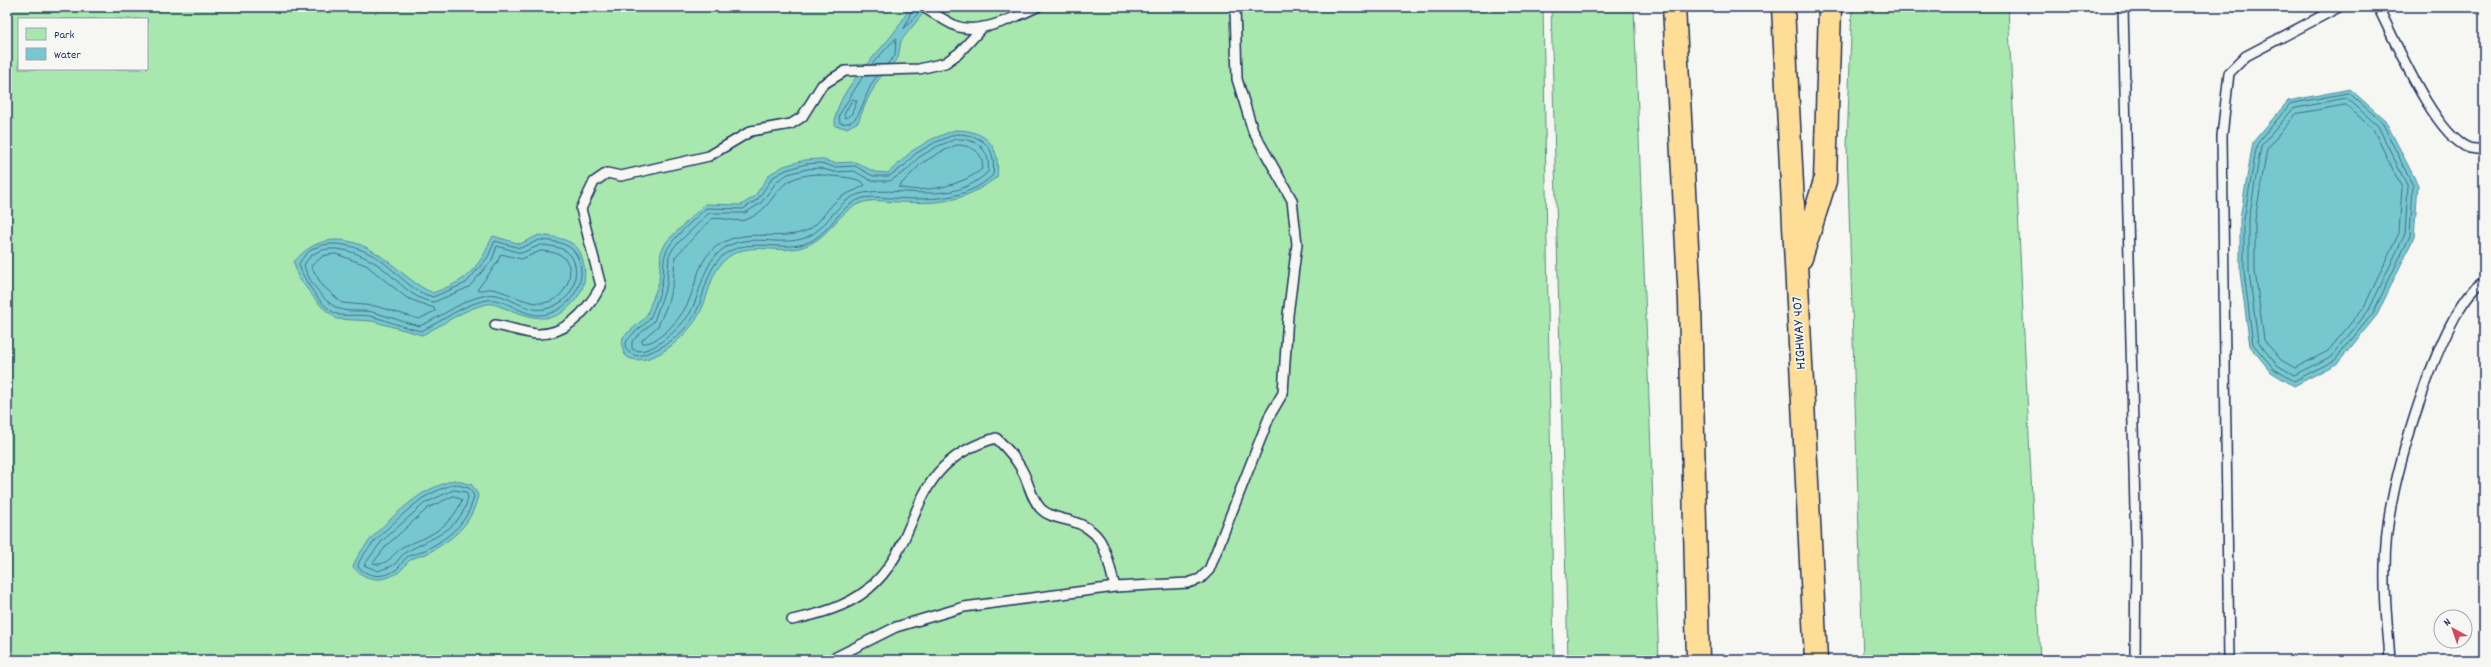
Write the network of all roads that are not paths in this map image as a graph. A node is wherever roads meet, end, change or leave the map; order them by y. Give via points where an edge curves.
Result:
1 (923, 7) edge
2 (1037, 7) edge
3 (1235, 7) edge
4 (1674, 7) edge
5 (1783, 7) edge
6 (1830, 7) edge
7 (2123, 7) edge
8 (2339, 7) edge
9 (2378, 7) edge
10 (983, 27) junction
11 (2484, 150) edge
12 (1796, 273) junction
13 (2484, 282) edge
14 (495, 325) dead end
15 (1115, 587) junction
16 (792, 620) dead end
17 (830, 660) edge
18 (1698, 660) edge
19 (1816, 660) edge
20 (2135, 660) edge
21 (2229, 660) edge
22 (2390, 660) edge

1 - 10 lane via 957,26
2 - 10 lane via 1014,18
3 - 15 lane via 1237,79 1253,130 1292,200 1297,244 1288,315 1283,393 1267,422 1209,570 1200,579 1188,583
4 - 18 highway via 1690,301
5 - 12 highway, HIGHWAY 407
6 - 12 highway via 1825,181
7 - 20 lane via 2136,544
8 - 21 lane via 2246,56 2230,72 2222,136
9 - 11 lane via 2434,115 2457,140 2468,147
10 - 14 lane via 959,53 945,63 919,69 845,71 822,85 802,117 791,124 751,131 709,156 621,176 607,173 594,182 581,209 601,286 592,301 581,315 552,332 538,334
12 - 19 highway, HIGHWAY 407
13 - 22 lane via 2464,298 2449,325 2411,431 2393,496 2385,569
15 - 16 lane via 1102,543 1096,533 1088,527 1054,517 1041,510 1011,452 996,438 973,445 939,469 920,499 892,561 868,589 845,605
15 - 17 lane via 964,607 896,626

